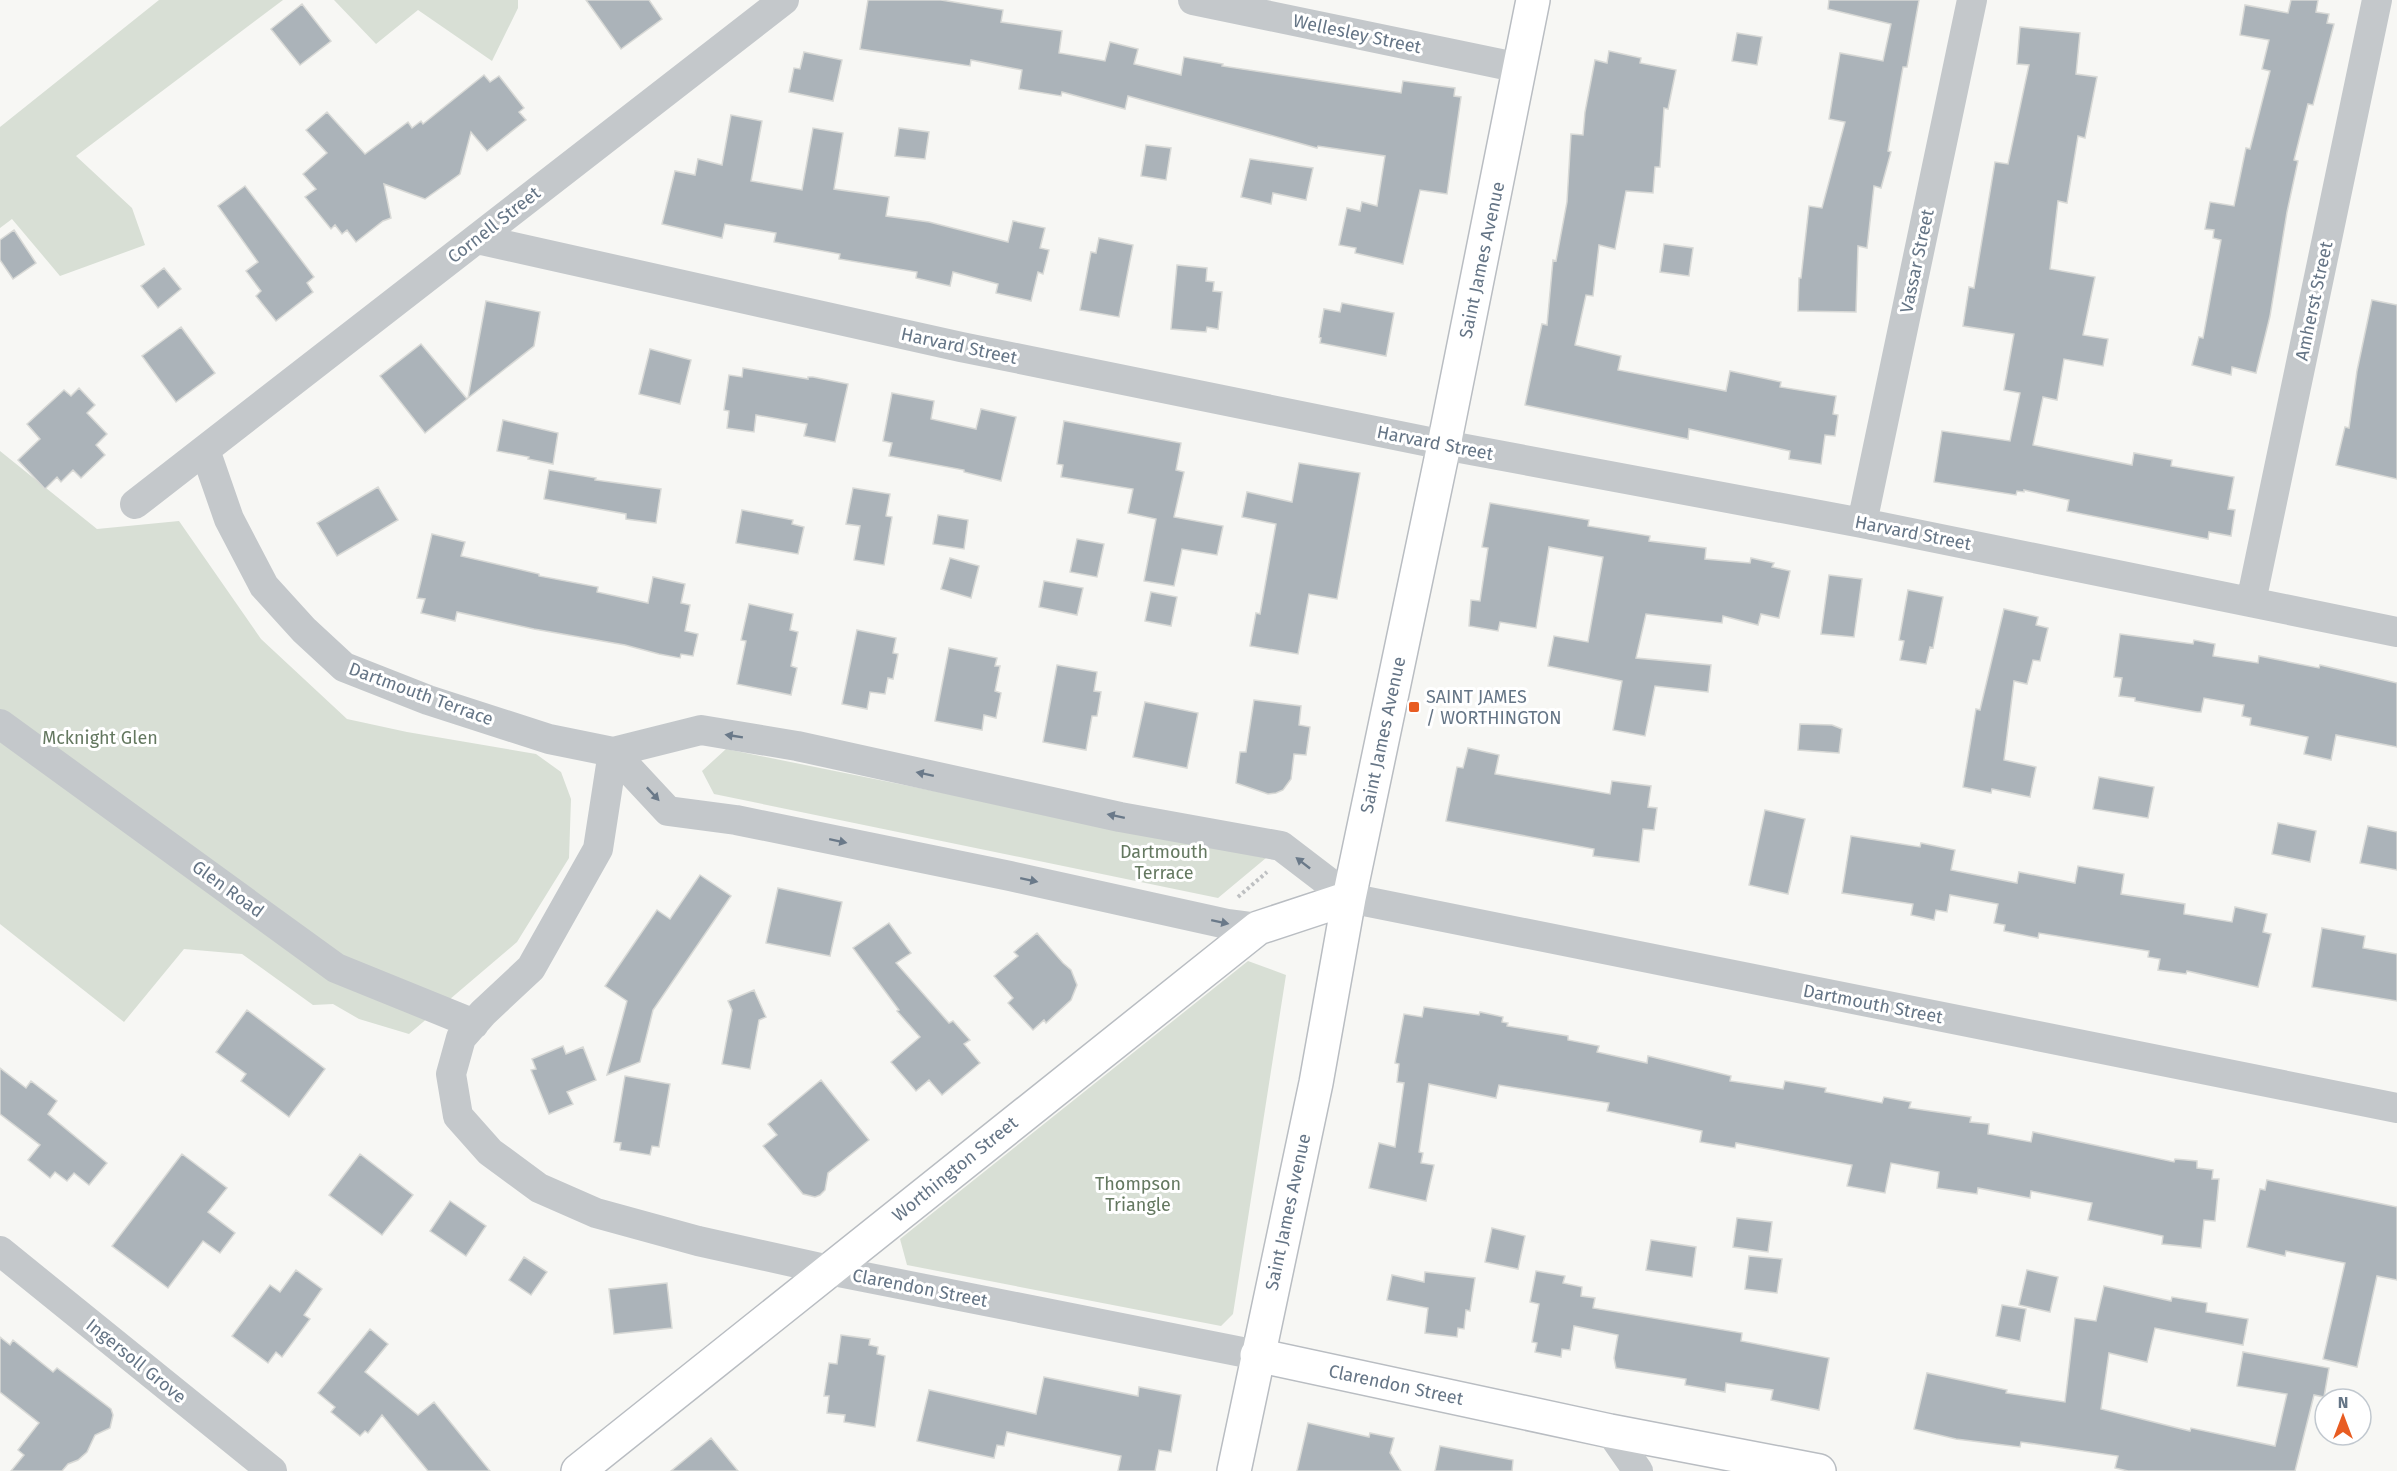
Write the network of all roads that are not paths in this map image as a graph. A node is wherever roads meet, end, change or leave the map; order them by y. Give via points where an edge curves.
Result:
1 (784, 0) edge
2 (1193, 0) edge
3 (1533, 0) edge
4 (1972, 0) edge
5 (2377, 0) edge
6 (1520, 68) junction
7 (477, 239) junction
8 (1444, 445) junction
9 (204, 450) junction
10 (135, 504) dead end
11 (1862, 523) junction
12 (2251, 602) junction
13 (2397, 632) edge
14 (0, 724) edge
15 (613, 752) junction
16 (1349, 898) junction
17 (1258, 927) junction
18 (474, 1024) junction
19 (2397, 1108) edge
20 (0, 1251) edge
21 (829, 1270) junction
22 (1257, 1355) junction
23 (1610, 1431) junction
24 (272, 1471) edge
25 (578, 1471) edge
26 (1234, 1471) edge
27 (1638, 1471) edge
28 (1819, 1471) edge

1 - 7 street, Cornell Street
2 - 6 street, Wellesley Street
3 - 6 main road, Saint James Avenue
4 - 11 street, Vassar Street
5 - 12 street, Amherst Street
6 - 8 main road, Saint James Avenue
7 - 8 street, Harvard Street via 961,346
7 - 9 street, Cornell Street
8 - 11 street, Harvard Street
8 - 16 main road, Saint James Avenue
9 - 10 street, Cornell Street
9 - 15 street, Dartmouth Terrace via 229,519 264,586 345,667 428,700 549,739
11 - 12 street, Harvard Street
12 - 13 street, Harvard Street
14 - 18 street, Glen Road via 336,968
16 -> 15 street, Dartmouth Terrace via 1281,846 1120,817 796,746 701,730
15 -> 17 street via 668,811 748,823 1227,924
15 - 18 street, Clarendon Street via 598,849 531,968
16 - 17 main road, Worthington Street
16 - 19 street, Dartmouth Street
16 - 22 main road, Saint James Avenue via 1316,1083
17 - 21 main road, Worthington Street
18 - 21 street, Clarendon Street via 461,1038 451,1074 459,1116 489,1152 539,1188 596,1213
20 - 24 street, Ingersoll Grove
21 - 22 street, Clarendon Street
21 - 25 main road, Worthington Street
22 - 23 main road, Clarendon Street
22 - 26 main road, Saint James Avenue
23 - 27 street
23 - 28 main road, Clarendon Street

